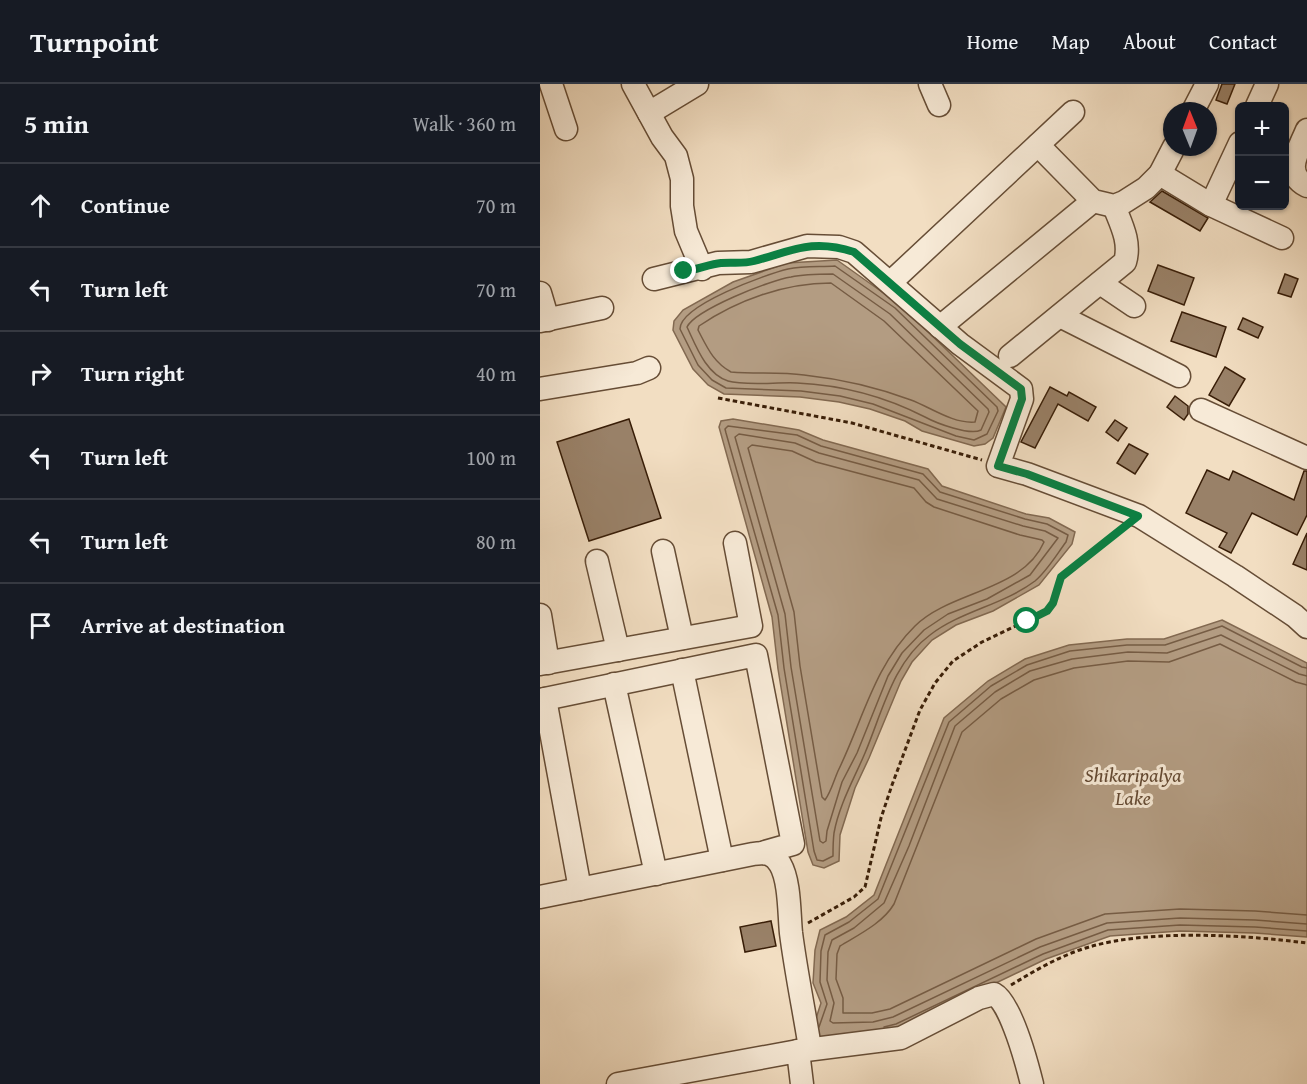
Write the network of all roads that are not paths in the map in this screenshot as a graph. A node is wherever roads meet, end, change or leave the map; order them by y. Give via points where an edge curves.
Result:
1 (551, 84) edge
2 (633, 84) edge
3 (698, 84) edge
4 (930, 84) edge
5 (1207, 84) edge
6 (1267, 84) edge
7 (1198, 102) edge
8 (1259, 102) edge
9 (939, 105) dead end
10 (1073, 112) dead end
11 (649, 113) junction
12 (566, 129) dead end
13 (1307, 130) edge
14 (1038, 145) junction
15 (1235, 152) edge
16 (1169, 156) edge
17 (1160, 174) junction
18 (1307, 186) edge
19 (1103, 203) junction
20 (1211, 205) junction
21 (1282, 238) dead end
22 (702, 269) junction
23 (654, 279) dead end
24 (891, 282) junction
25 (1100, 283) junction
26 (540, 293) edge
27 (1134, 306) dead end
28 (602, 308) dead end
29 (1060, 316) junction
30 (544, 320) edge
31 (940, 327) junction
32 (1010, 356) dead end
33 (649, 368) dead end
34 (1179, 376) dead end
35 (540, 389) edge
36 (1201, 410) dead end
37 (1307, 458) edge
38 (735, 543) dead end
39 (663, 551) dead end
40 (597, 561) dead end
41 (540, 615) edge
42 (751, 626) junction
43 (1307, 627) edge
44 (682, 638) junction
45 (618, 650) junction
46 (756, 655) junction
47 (544, 663) edge
48 (682, 669) junction
49 (615, 684) junction
50 (543, 699) edge
51 (765, 852) junction
52 (722, 860) junction
53 (656, 874) junction
54 (580, 889) junction
55 (540, 897) edge
56 (804, 1050) junction
57 (671, 1079) edge
58 (618, 1084) edge
59 (802, 1084) edge
60 (1032, 1084) edge

1 - 12 street
2 - 11 street
3 - 11 street
4 - 9 street
5 - 7 street
6 - 8 street
10 - 14 street
11 - 22 street via 676,156 686,231
13 - 18 street via 1293,164 1294,175
14 - 19 street
14 - 24 street
15 - 20 street
16 - 17 street
17 - 19 street via 1124,202
17 - 20 street
19 - 25 street via 1125,235 1128,252 1125,262
19 - 31 street
20 - 21 street
22 - 23 street
22 - 24 street via 718,263 751,262 807,246 832,246 854,252
24 - 31 street
25 - 27 street
25 - 29 street
26 - 30 street
28 - 30 street
29 - 32 street
29 - 34 street
31 - 43 street via 1021,389 1022,399 998,466 1138,516
33 - 35 street
36 - 37 street
38 - 42 street
39 - 44 street
40 - 45 street
41 - 47 street
42 - 44 street
42 - 46 street
44 - 45 street
45 - 47 street
46 - 48 street
46 - 51 street via 793,844
48 - 49 street
48 - 52 street
49 - 50 street
49 - 53 street
50 - 54 street
51 - 52 street
51 - 56 street via 774,856 785,876
52 - 53 street
53 - 54 street
54 - 55 street
56 - 57 street
56 - 59 street
56 - 60 street via 901,1038 994,994 999,997 1022,1048
57 - 58 street

